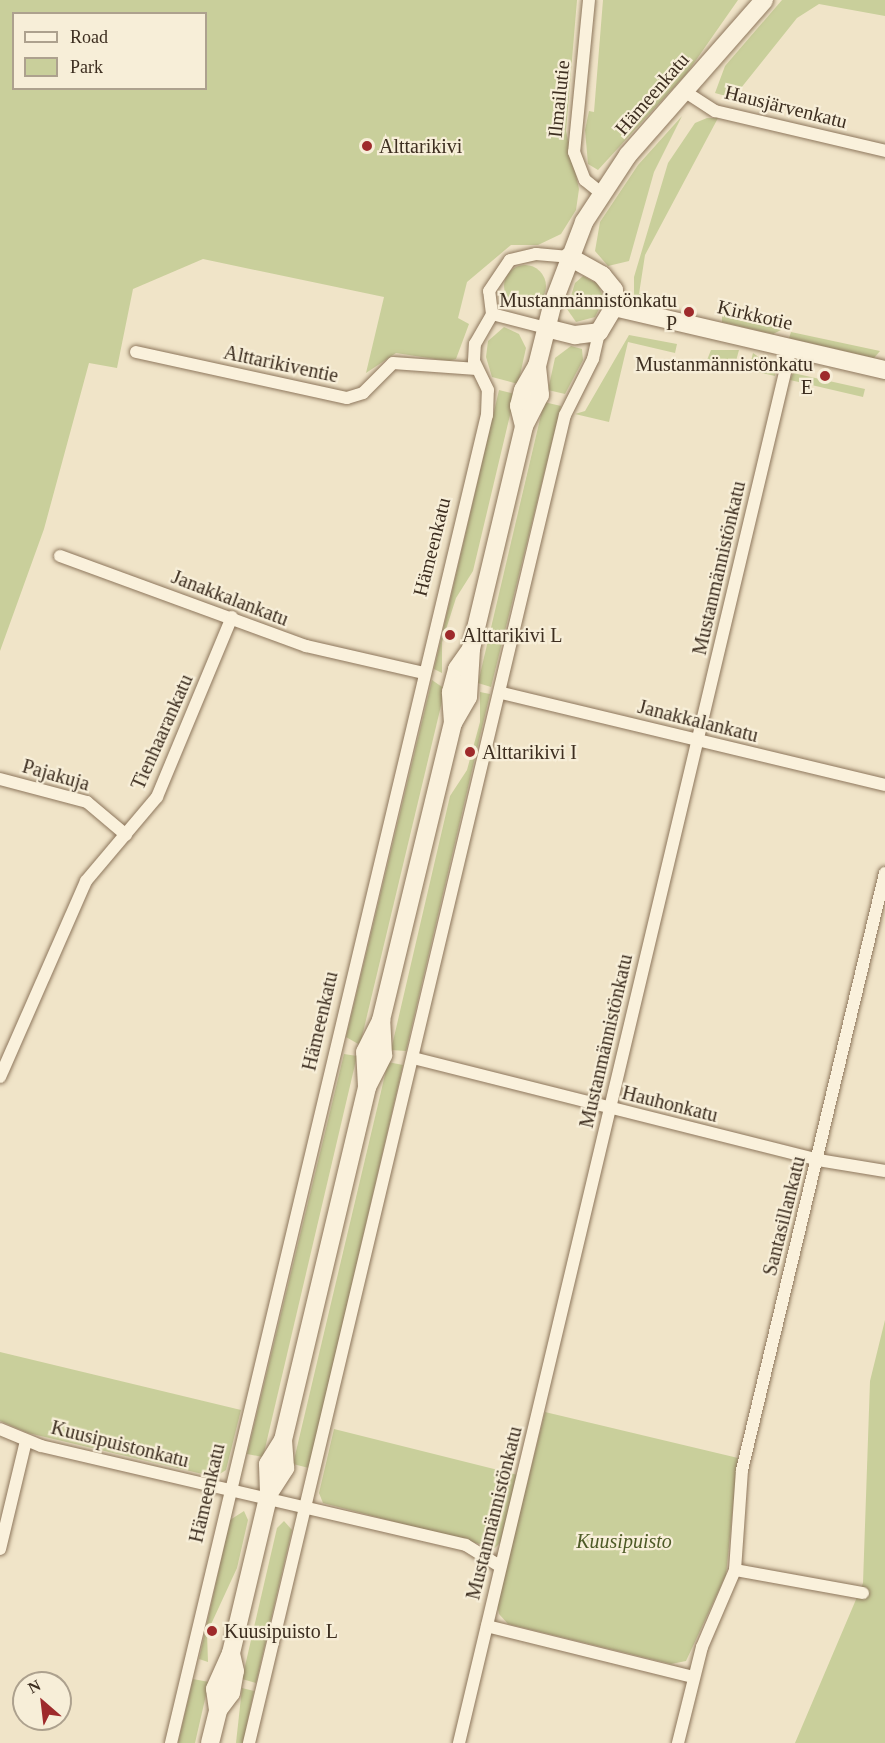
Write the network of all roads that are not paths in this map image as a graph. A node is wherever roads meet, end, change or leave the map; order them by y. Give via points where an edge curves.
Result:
1 (590, 0) edge
2 (764, 0) edge
3 (684, 91) junction
4 (885, 151) edge
5 (601, 193) junction
6 (569, 257) junction
7 (614, 307) junction
8 (492, 314) junction
9 (546, 328) junction
10 (599, 332) junction
11 (791, 347) junction
12 (136, 352) dead end
13 (477, 369) junction
14 (885, 369) edge
15 (60, 556) dead end
16 (232, 617) junction
17 (424, 673) junction
18 (502, 693) junction
19 (698, 742) junction
20 (0, 779) edge
21 (885, 785) edge
22 (126, 835) junction
23 (885, 873) edge
24 (413, 1058) junction
25 (0, 1077) edge
26 (610, 1109) junction
27 (818, 1160) junction
28 (885, 1171) edge
29 (0, 1429) edge
30 (26, 1441) junction
31 (231, 1491) junction
32 (268, 1496) junction
33 (306, 1509) junction
34 (0, 1549) edge
35 (500, 1566) junction
36 (735, 1570) junction
37 (863, 1593) dead end
38 (487, 1626) junction
39 (693, 1677) junction
40 (171, 1743) edge
41 (210, 1743) edge
42 (249, 1743) edge
43 (459, 1743) edge
44 (678, 1743) edge

1 - 5 street, Ilmailutie via 574,152 585,180
2 - 3 main road, Hämeenkatu
3 - 4 street, Hausjärvenkatu via 715,111
3 - 5 main road, Hämeenkatu
5 - 6 main road, Hämeenkatu
6 - 7 main road, Hämeenkatu via 602,274 614,290
6 - 8 street, Hämeenkatu via 536,254 510,260 489,291
6 - 9 main road, Hämeenkatu
7 - 10 main road
7 - 11 main road, Kirkkotie
8 - 9 street
8 - 13 street, Hämeenkatu via 475,344
9 - 10 main road via 575,335
9 - 32 main road, Hämeenkatu via 537,366 540,395 524,426 471,650 457,669 451,692 453,723 381,1020 369,1038 362,1065 367,1088 283,1440 268,1464
10 - 18 street via 593,359 565,415
11 - 14 main road, Kirkkotie
11 - 19 street, Mustanmännistönkatu
12 - 13 street, Alttarikiventie via 347,398 363,393 393,363
13 - 17 street, Hämeenkatu via 488,390 487,415
15 - 16 street, Janakkalankatu
16 - 17 street, Janakkalankatu via 306,646
16 - 22 street, Tienhaarankatu via 157,797
17 - 31 street, Hämeenkatu
18 - 19 street, Janakkalankatu
18 - 24 street
19 - 21 street, Janakkalankatu
19 - 26 street, Mustanmännistönkatu
20 - 22 street, Pajakuja via 87,802
22 - 25 street, Tienhaarankatu via 81,888
23 - 27 street, Santasillankatu
24 - 26 street, Hauhonkatu
24 - 33 street
26 - 27 street, Hauhonkatu
26 - 35 street, Mustanmännistönkatu
27 - 28 street, Hauhonkatu
27 - 36 street, Santasillankatu via 742,1470
29 - 30 street, Kuusipuistonkatu
30 - 31 street, Kuusipuistonkatu
30 - 34 street
31 - 32 street, Kuusipuistonkatu
31 - 40 street, Hämeenkatu
32 - 33 street
32 - 41 main road, Hämeenkatu via 231,1653 215,1689 218,1710
33 - 35 street via 466,1545
33 - 42 street
35 - 38 street, Mustanmännistönkatu
36 - 37 street
36 - 39 street, Santasillankatu
38 - 39 street
38 - 43 street, Mustanmännistönkatu
39 - 44 street, Santasillankatu

